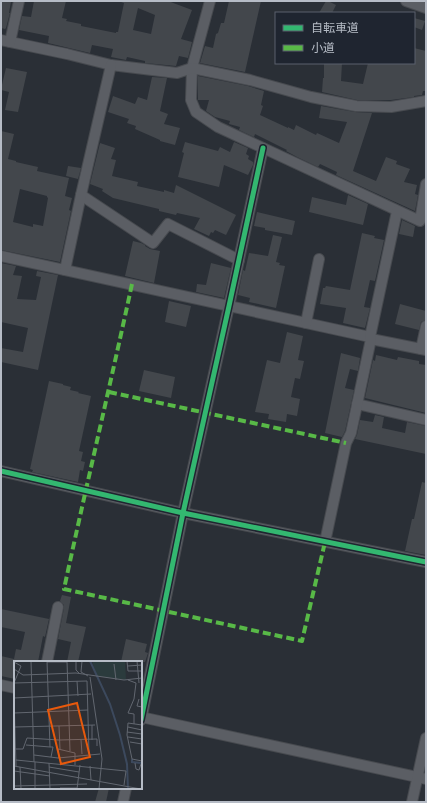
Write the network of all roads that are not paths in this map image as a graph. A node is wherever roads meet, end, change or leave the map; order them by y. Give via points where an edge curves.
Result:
1 (19, 1) edge
2 (210, 1) edge
3 (406, 1) edge
4 (426, 8) edge
5 (4, 41) edge
6 (111, 65) junction
7 (192, 68) junction
8 (426, 101) edge
9 (263, 148) junction
10 (426, 184) edge
11 (81, 195) junction
12 (397, 211) junction
13 (1, 256) edge
14 (319, 259) dead end
15 (239, 260) junction
16 (65, 270) junction
17 (229, 306) junction
18 (306, 323) junction
19 (426, 326) edge
20 (371, 338) junction
21 (424, 350) edge
22 (357, 404) junction
23 (426, 420) edge
24 (1, 471) edge
25 (184, 513) junction
26 (325, 542) junction
27 (426, 562) edge
28 (58, 607) dead end
29 (46, 661) edge
30 (1, 685) edge
31 (14, 688) edge
32 (142, 713) edge
33 (142, 718) edge
34 (426, 738) edge
35 (422, 778) edge
36 (126, 789) edge
37 (123, 802) edge
38 (412, 802) edge

1 - 5 street
2 - 7 street
3 - 4 street
5 - 6 street
6 - 7 street via 177,72
6 - 11 street
7 - 8 street via 356,106 392,107
7 - 9 street via 191,100 196,112 218,127
9 - 12 street
9 - 15 street
10 - 12 street via 420,221
11 - 15 street via 153,243 168,224
11 - 16 street
12 - 20 street
13 - 16 street
14 - 18 street
15 - 17 street
16 - 17 street
17 - 18 street
17 - 25 street
18 - 20 street
19 - 21 street
20 - 21 street
20 - 22 street
22 - 23 street
22 - 26 street
24 - 25 street
25 - 26 street
25 - 32 street
26 - 27 street
28 - 29 street
30 - 31 street
33 - 35 street
34 - 35 street
35 - 38 street
36 - 37 street

